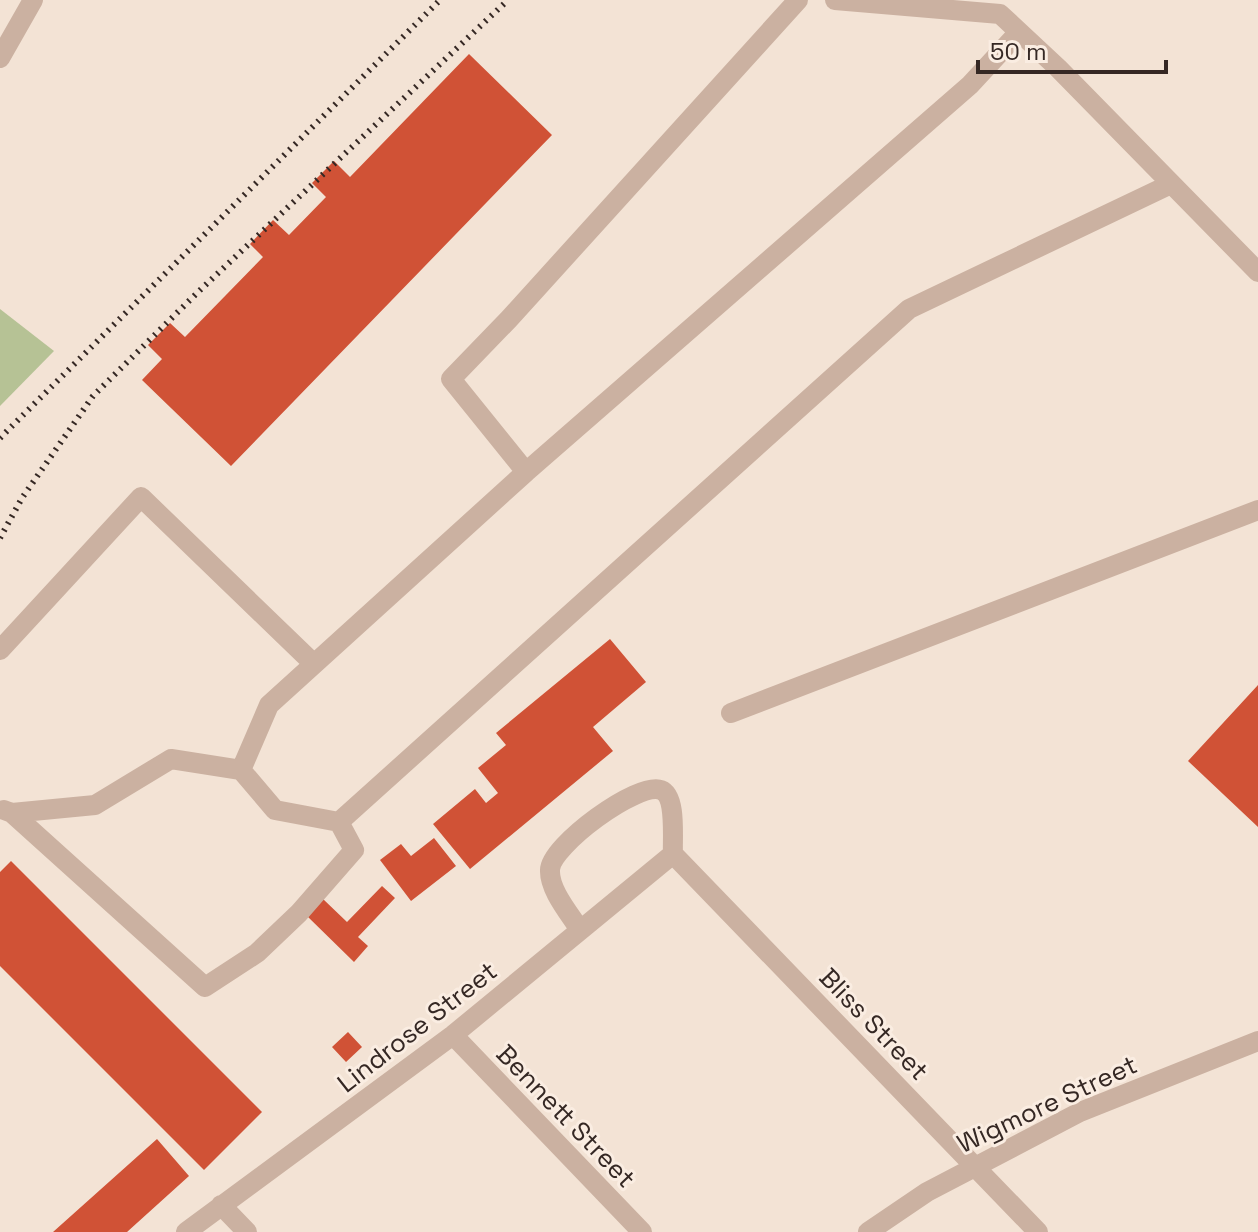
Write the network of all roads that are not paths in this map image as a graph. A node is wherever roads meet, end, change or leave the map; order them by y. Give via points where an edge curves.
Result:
1 (33, 0) edge
2 (798, 0) edge
3 (835, 0) edge
4 (1019, 32) junction
5 (0, 58) edge
6 (1171, 184) junction
7 (1258, 272) edge
8 (526, 472) junction
9 (1258, 510) edge
10 (0, 650) edge
11 (314, 664) junction
12 (731, 713) dead end
13 (241, 770) junction
14 (6, 811) edge
15 (339, 822) junction
16 (673, 854) junction
17 (580, 930) junction
18 (453, 1035) junction
19 (1258, 1041) edge
20 (975, 1165) junction
21 (221, 1205) junction
22 (186, 1232) edge
23 (247, 1232) edge
24 (642, 1232) edge
25 (868, 1232) edge
26 (1038, 1232) edge

1 - 5 street
2 - 8 street via 451,379
3 - 4 street via 1000,14
4 - 6 street
4 - 8 street via 970,85
6 - 7 street
6 - 15 street via 909,309
8 - 11 street
9 - 12 street
10 - 11 street via 141,497
11 - 13 street via 269,705
13 - 14 street via 171,759 95,805
13 - 15 street via 275,810
14 - 15 street via 205,987 257,953 354,850
16 - 17 street, Lindrose Street
16 - 17 street via 672,808 666,792 656,789 624,799 601,814 551,861 551,880
16 - 20 street, Bliss Street
17 - 18 street, Lindrose Street
18 - 21 street, Lindrose Street
18 - 24 street, Bennett Street
19 - 20 street, Wigmore Street via 1080,1112
20 - 25 street, Wigmore Street
20 - 26 street, Bliss Street
21 - 22 street, Lindrose Street
21 - 23 street

